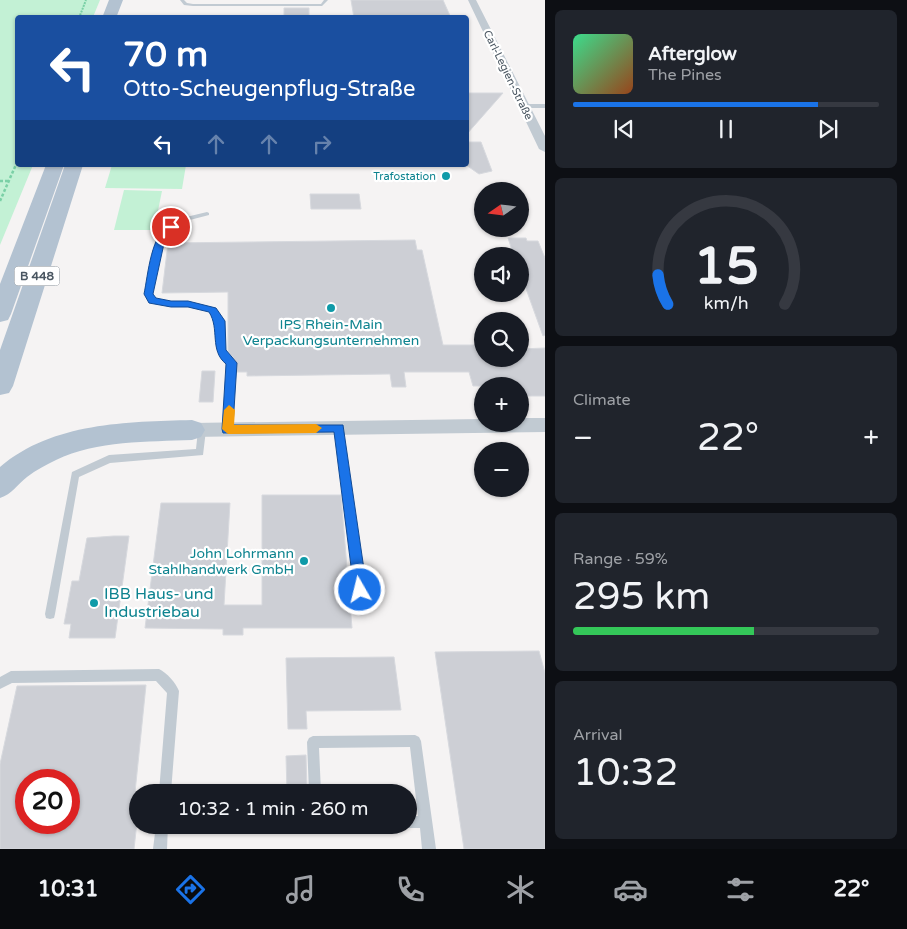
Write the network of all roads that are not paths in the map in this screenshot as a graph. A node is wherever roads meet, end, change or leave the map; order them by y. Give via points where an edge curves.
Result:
1 (116, 0) edge
2 (130, 0) edge
3 (182, 0) edge
4 (326, 0) edge
5 (472, 0) edge
6 (220, 3) edge
7 (110, 15) edge
8 (123, 15) edge
9 (523, 106) junction
10 (544, 106) edge
11 (544, 149) edge
12 (53, 167) edge
13 (73, 167) edge
14 (207, 214) dead end
15 (0, 314) edge
16 (0, 386) edge
17 (544, 425) edge
18 (339, 428) junction
19 (228, 429) junction
20 (197, 430) junction
21 (0, 486) edge
22 (360, 590) dead end
23 (50, 614) dead end
24 (0, 683) edge
25 (166, 784) edge
26 (315, 784) edge
27 (417, 822) edge
28 (425, 822) junction
29 (161, 834) edge
30 (160, 849) edge
31 (429, 849) edge

1 - 7 main road
2 - 8 main road
3 - 6 lane via 188,5
4 - 6 lane via 324,4 315,6
5 - 9 street, Carl-Legien-Straße
9 - 10 lane
9 - 11 street, Carl-Legien-Straße
12 - 15 main road, B 448
13 - 16 main road, B 448
14 - 19 lane via 184,219 160,238 149,294 152,301 212,310 220,321 221,350 231,363
17 - 18 street
18 - 19 street
18 - 22 lane
19 - 20 street
20 - 21 main road via 119,434 79,440 40,454
20 - 23 lane via 200,452 109,459 75,475
24 - 25 lane via 11,677 159,675 173,691
26 - 28 lane via 312,742 415,741
27 - 28 lane
28 - 31 lane
29 - 30 lane

